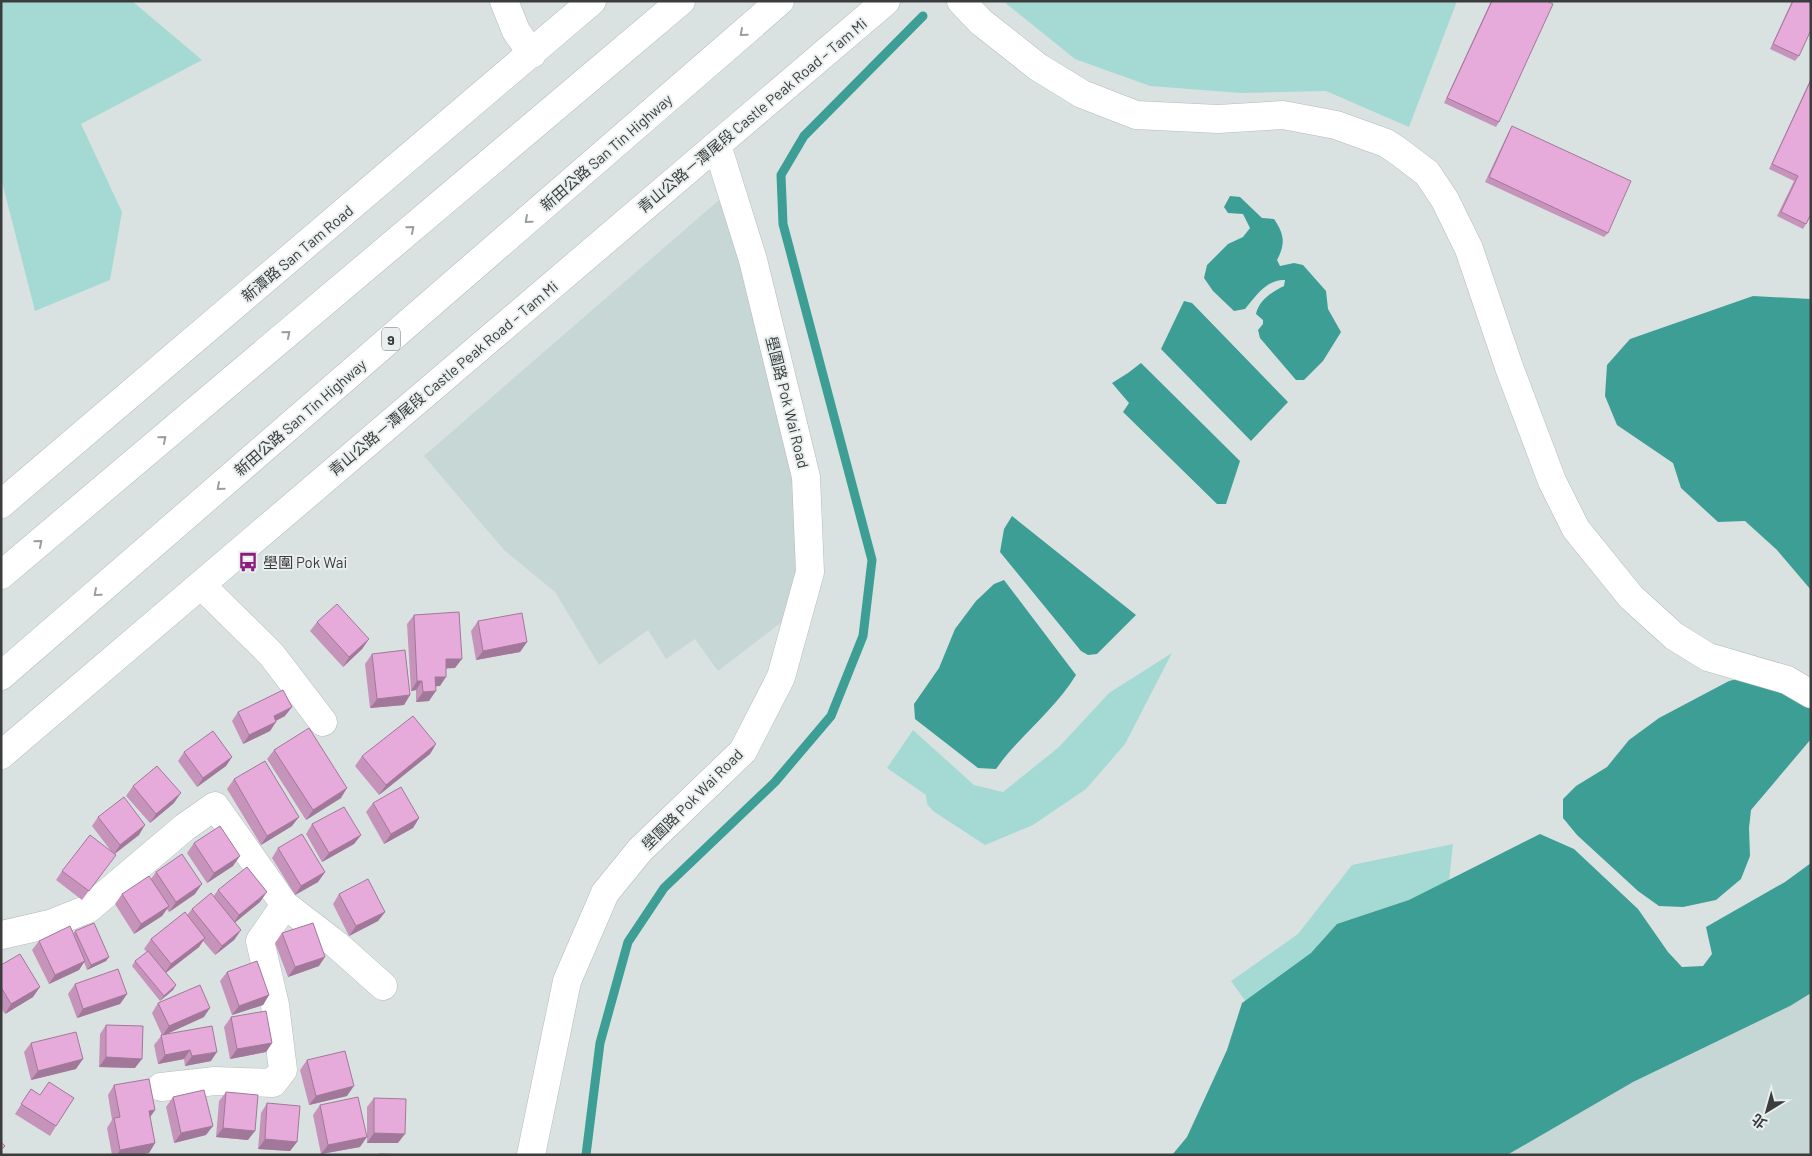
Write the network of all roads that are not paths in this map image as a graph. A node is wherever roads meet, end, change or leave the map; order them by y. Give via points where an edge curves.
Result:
1 (504, 1) edge
2 (592, 1) edge
3 (681, 1) edge
4 (780, 1) edge
5 (886, 1) edge
6 (961, 1) edge
7 (532, 54) junction
8 (717, 145) junction
9 (1, 504) edge
10 (1, 575) edge
11 (201, 585) junction
12 (1, 676) edge
13 (1811, 694) edge
14 (323, 722) dead end
15 (1, 755) edge
16 (285, 905) junction
17 (1, 936) edge
18 (383, 986) dead end
19 (161, 1087) dead end
20 (530, 1155) edge

1 - 7 main road via 516,30
2 - 7 main road, 新潭路 San Tam Road
10 -> 3 main road
4 -> 12 main road, 新田公路 San Tin Highway / 9
5 - 8 main road, 青山公路－潭尾段 Castle Peak Road – Tam Mi
6 - 13 main road via 981,22 1038,67 1082,94 1136,115 1218,119 1283,115 1336,125 1386,144 1427,173 1445,200 1469,250 1548,472 1576,529 1631,597 1674,636 1708,657 1787,680
7 - 9 main road, 新潭路 San Tam Road
8 - 11 main road, 青山公路－潭尾段 Castle Peak Road – Tam Mi
8 - 20 main road, 壆圍路 Pok Wai Road via 753,260 806,477 810,572 781,677 743,751 640,850 606,893 567,981
11 - 14 main road via 271,654
11 - 15 main road, 青山公路－潭尾段 Castle Peak Road – Tam Mi
16 - 17 main road via 215,806 185,827 88,909 50,924
16 - 18 main road
16 - 19 main road via 260,941 275,1005 283,1070 273,1083 215,1081

